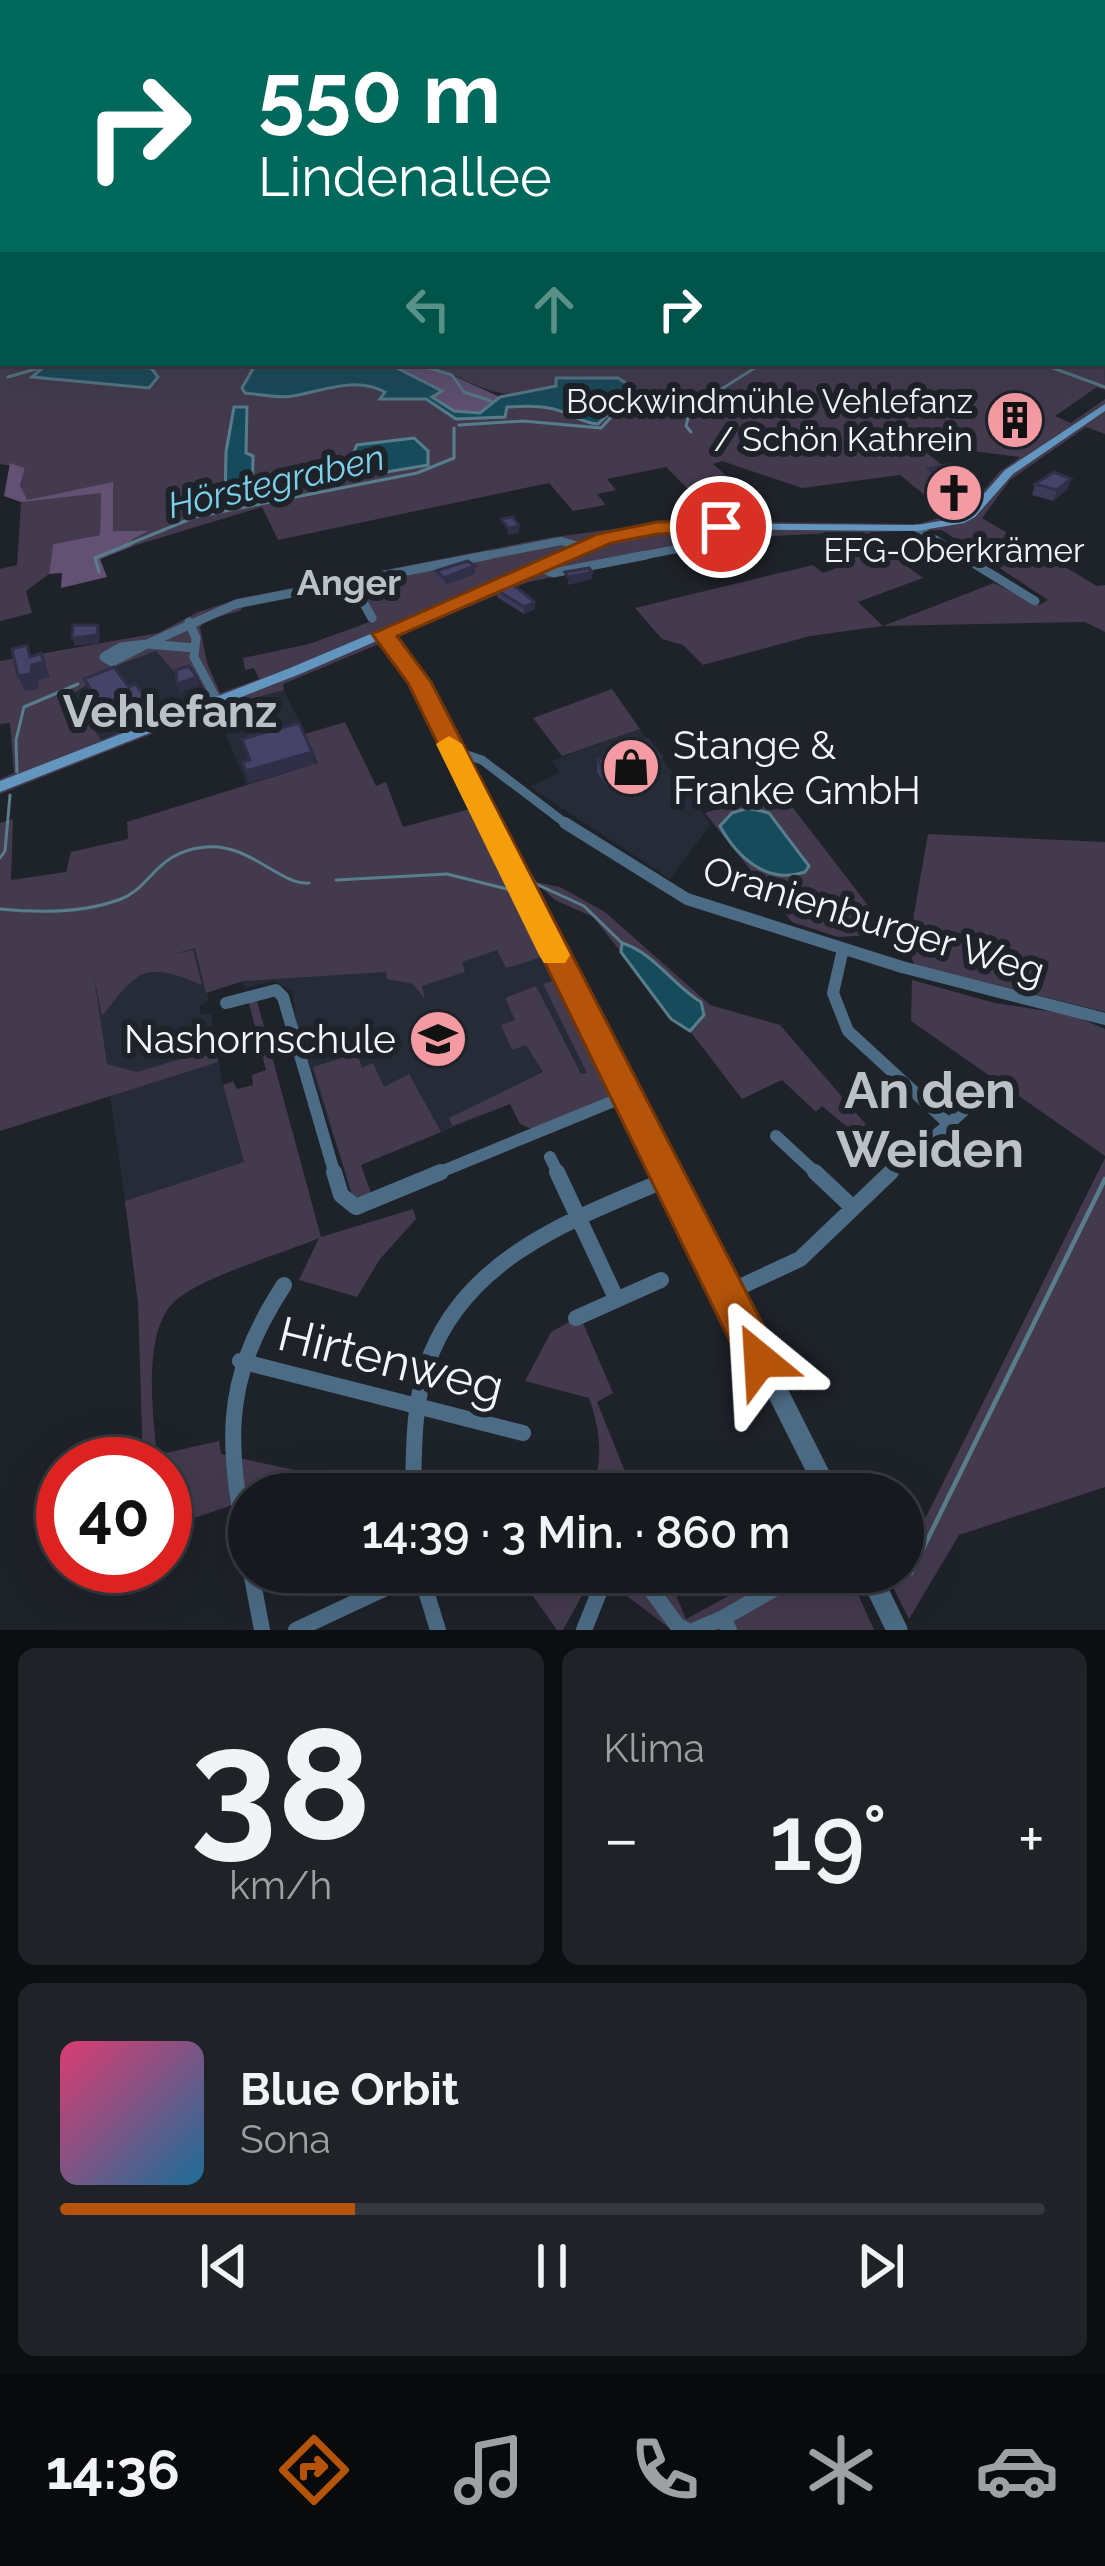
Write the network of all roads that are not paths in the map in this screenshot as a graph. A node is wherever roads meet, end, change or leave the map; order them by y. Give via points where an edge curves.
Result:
1 (1105, 407) edge
2 (755, 527) junction
3 (917, 528) junction
4 (583, 547) junction
5 (536, 566) junction
6 (353, 584) junction
7 (1034, 602) dead end
8 (372, 619) dead end
9 (189, 622) junction
10 (383, 634) junction
11 (195, 648) junction
12 (218, 702) junction
13 (452, 750) junction
14 (0, 787) edge
15 (843, 949) junction
16 (226, 1003) dead end
17 (1105, 1019) edge
18 (626, 1096) junction
19 (971, 1104) dead end
20 (949, 1124) junction
21 (776, 1136) dead end
22 (550, 1157) dead end
23 (668, 1179) junction
24 (851, 1206) junction
25 (578, 1217) junction
26 (661, 1280) dead end
27 (284, 1285) dead end
28 (726, 1293) junction
29 (616, 1298) junction
30 (576, 1318) dead end
31 (240, 1361) junction
32 (415, 1408) junction
33 (523, 1433) dead end
34 (233, 1473) edge
35 (413, 1473) edge
36 (818, 1473) edge
37 (255, 1593) edge
38 (375, 1593) edge
39 (427, 1593) edge
40 (599, 1593) edge
41 (653, 1593) edge
42 (772, 1593) edge
43 (878, 1593) edge
44 (726, 1624) edge
45 (262, 1630) edge
46 (296, 1630) edge
47 (438, 1630) edge
48 (584, 1630) edge
49 (686, 1630) edge
50 (695, 1630) edge
51 (897, 1630) edge

1 - 3 main road via 1009,472 971,515
2 - 3 main road
2 - 4 main road via 657,528
2 - 5 street via 748,535 553,573
3 - 7 street
4 - 5 main road
4 - 6 street via 561,541
5 - 10 main road
6 - 8 street
6 - 9 street via 236,604
9 - 11 street
9 - 11 street via 147,646
10 - 12 main road
10 - 13 street via 419,682
11 - 12 street
12 - 14 main road
13 - 15 street, Oranienburger Weg via 482,760 599,848 687,899
13 - 18 street
15 - 17 street, Oranienburger Weg
15 - 20 street via 833,993 848,1031
16 - 18 street via 262,990 283,998 341,1195 356,1207
18 - 23 street
19 - 20 street
20 - 24 street
21 - 24 street
22 - 25 street
23 - 25 street
23 - 28 street
24 - 28 street via 800,1259
25 - 29 street
25 - 32 street via 474,1280 438,1332
26 - 29 street
27 - 31 street
28 - 36 street
29 - 30 street
31 - 32 street, Hirtenweg
31 - 34 street via 230,1420
32 - 33 street, Hirtenweg
32 - 35 street
37 - 45 street
38 - 46 street
39 - 47 street
40 - 48 street
41 - 49 street
42 - 44 street
43 - 51 street
44 - 50 street

